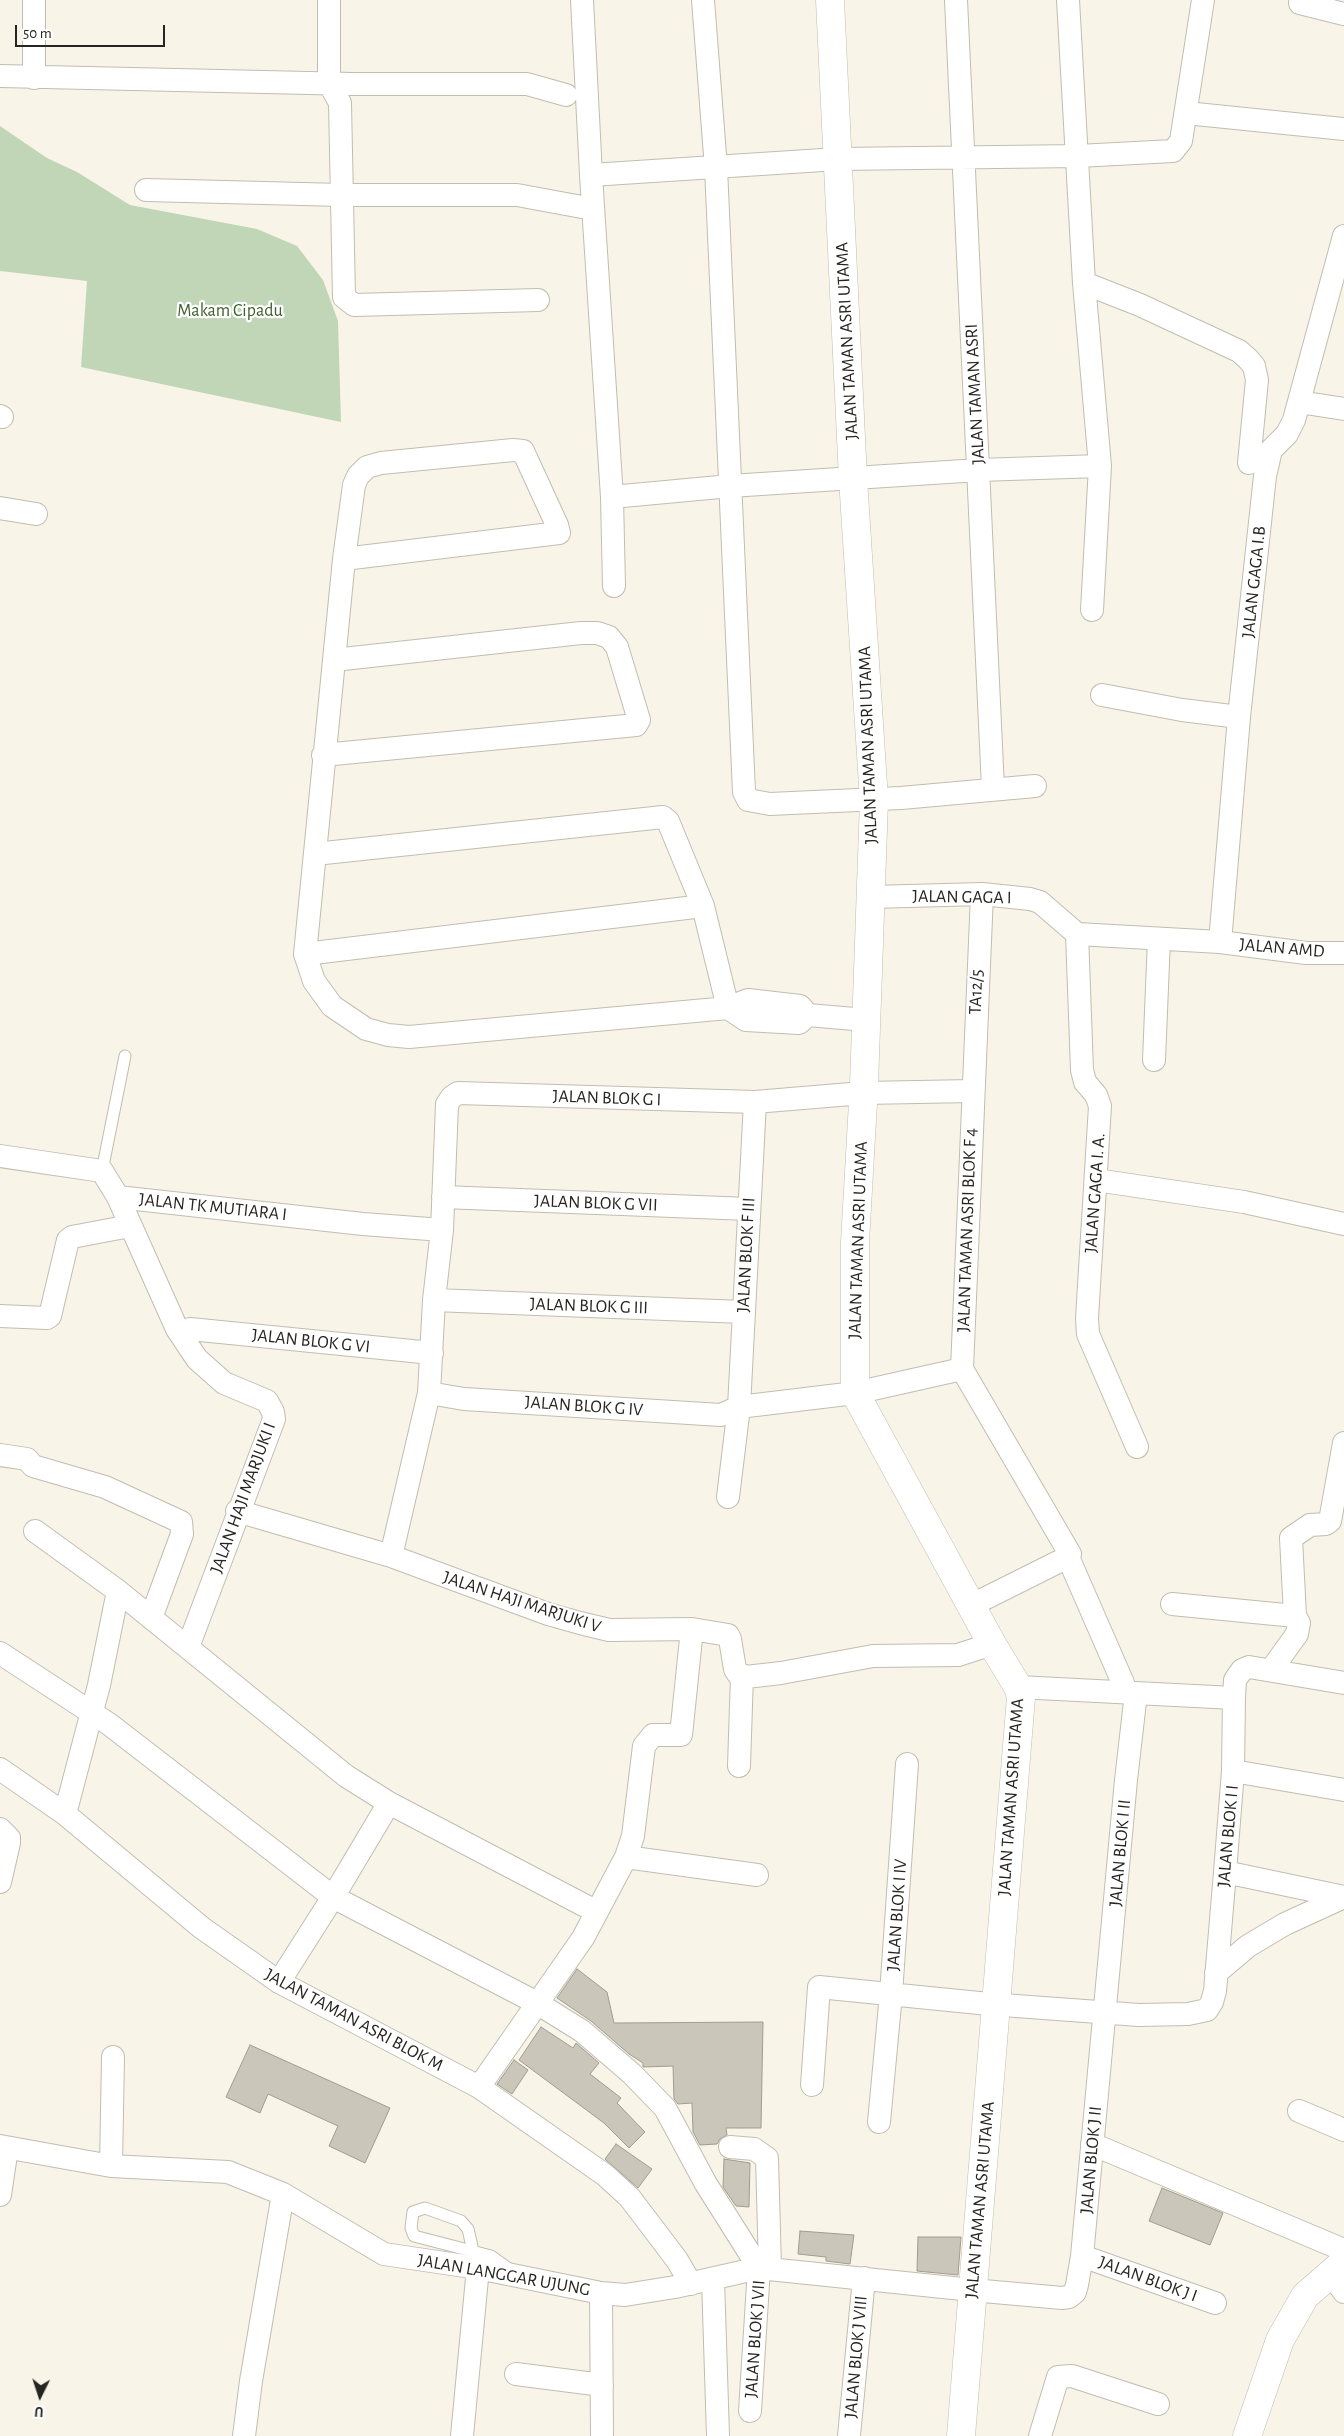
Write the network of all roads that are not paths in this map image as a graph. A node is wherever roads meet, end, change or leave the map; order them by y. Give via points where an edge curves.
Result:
1 (34, 0) edge
2 (329, 0) edge
3 (582, 0) edge
4 (703, 0) edge
5 (830, 0) edge
6 (956, 0) edge
7 (1068, 0) edge
8 (1202, 0) edge
9 (1300, 3) dead end
10 (1344, 14) edge
11 (0, 76) edge
12 (34, 78) junction
13 (329, 83) junction
14 (566, 95) dead end
15 (1186, 114) junction
16 (1344, 129) edge
17 (1078, 156) junction
18 (838, 159) junction
19 (962, 159) junction
20 (716, 168) junction
21 (591, 175) junction
22 (146, 190) dead end
23 (342, 195) junction
24 (582, 207) dead end
25 (1343, 247) edge
26 (1084, 283) junction
27 (538, 300) dead end
28 (1299, 402) junction
29 (1344, 409) edge
30 (1249, 463) dead end
31 (1100, 466) junction
32 (979, 470) junction
33 (853, 479) junction
34 (730, 486) junction
35 (612, 497) junction
36 (0, 508) edge
37 (36, 514) dead end
38 (344, 559) junction
39 (614, 586) dead end
40 (1092, 610) dead end
41 (334, 660) junction
42 (1102, 695) dead end
43 (1240, 717) junction
44 (323, 755) junction
45 (1035, 786) dead end
46 (993, 788) junction
47 (874, 800) junction
48 (315, 854) junction
49 (982, 894) junction
50 (871, 897) junction
51 (703, 906) junction
52 (1077, 934) junction
53 (1159, 939) junction
54 (1220, 942) junction
55 (1344, 953) edge
56 (305, 954) junction
57 (728, 1008) junction
58 (866, 1020) junction
59 (125, 1056) dead end
60 (1154, 1060) dead end
61 (863, 1086) junction
62 (972, 1091) junction
63 (755, 1102) junction
64 (0, 1156) edge
65 (102, 1170) junction
66 (1096, 1180) junction
67 (118, 1196) junction
68 (443, 1197) junction
69 (749, 1209) junction
70 (1344, 1224) edge
71 (130, 1226) junction
72 (442, 1230) junction
73 (434, 1300) junction
74 (743, 1312) junction
75 (0, 1316) edge
76 (190, 1329) dead end
77 (432, 1353) junction
78 (962, 1369) junction
79 (429, 1392) junction
80 (846, 1394) junction
81 (739, 1407) junction
82 (1344, 1443) edge
83 (1136, 1447) dead end
84 (0, 1455) edge
85 (728, 1497) dead end
86 (237, 1511) junction
87 (35, 1531) dead end
88 (1069, 1554) junction
89 (391, 1556) junction
90 (118, 1591) junction
91 (1172, 1604) dead end
92 (972, 1605) junction
93 (1295, 1616) junction
94 (150, 1618) junction
95 (692, 1629) junction
96 (992, 1644) junction
97 (188, 1647) junction
98 (0, 1653) edge
99 (1270, 1670) junction
100 (742, 1675) junction
101 (1344, 1683) edge
102 (1018, 1687) junction
103 (1129, 1693) junction
104 (1234, 1698) junction
105 (91, 1713) junction
106 (908, 1764) dead end
107 (739, 1766) dead end
108 (0, 1769) edge
109 (1233, 1771) junction
110 (1344, 1790) edge
111 (389, 1803) junction
112 (65, 1814) junction
113 (0, 1829) edge
114 (626, 1856) junction
115 (1225, 1872) junction
116 (758, 1875) dead end
117 (0, 1882) edge
118 (333, 1897) junction
119 (1344, 1897) edge
120 (597, 1912) junction
121 (1216, 1974) junction
122 (279, 1982) junction
123 (891, 1994) junction
124 (537, 2003) junction
125 (996, 2004) junction
126 (1105, 2012) junction
127 (114, 2057) dead end
128 (812, 2085) dead end
129 (479, 2087) junction
130 (1299, 2111) dead end
131 (879, 2122) dead end
132 (1344, 2130) edge
133 (1092, 2144) junction
134 (4, 2147) edge
135 (730, 2147) dead end
136 (111, 2166) junction
137 (274, 2190) junction
138 (0, 2196) edge
139 (1082, 2256) junction
140 (476, 2259) junction
141 (765, 2268) junction
142 (1341, 2270) edge
143 (864, 2278) junction
144 (702, 2282) junction
145 (972, 2290) junction
146 (601, 2293) junction
147 (1062, 2298) joint
148 (1215, 2303) dead end
149 (516, 2374) dead end
150 (602, 2385) junction
151 (1158, 2404) dead end
152 (750, 2411) dead end
153 (244, 2436) edge
154 (462, 2436) edge
155 (602, 2436) edge
156 (718, 2436) edge
157 (849, 2436) edge
158 (961, 2436) edge
159 (1040, 2436) edge
160 (1247, 2436) edge

1 - 12 street
2 - 13 street
3 - 21 street
4 - 20 street
5 - 18 street, JALAN TAMAN ASRI UTAMA
6 - 19 street, JALAN TAMAN ASRI
7 - 17 street
8 - 15 street
9 - 10 street
11 - 12 street
12 - 13 street
13 - 14 street via 526,84
13 - 23 street via 340,102
15 - 16 street
15 - 17 street via 1181,141 1173,151
17 - 19 street
17 - 26 street
18 - 19 street
18 - 20 street
18 - 33 street, JALAN TAMAN ASRI UTAMA
19 - 32 street, JALAN TAMAN ASRI
20 - 21 street
20 - 34 street
21 - 35 street
22 - 23 street
23 - 24 street via 517,194
23 - 27 street via 344,297 354,305
25 - 28 street, JALAN GAGA I.B
26 - 30 street via 1140,305 1239,351 1248,359 1254,366 1257,380
26 - 31 street
28 - 29 street
28 - 43 street, JALAN GAGA I.B via 1287,434 1271,450 1265,476
31 - 32 street
31 - 40 street
32 - 33 street
32 - 46 street, JALAN TAMAN ASRI
33 - 34 street
33 - 47 street, JALAN TAMAN ASRI UTAMA
34 - 35 street
34 - 47 street via 744,792 748,800 770,804
35 - 39 street
36 - 37 street
38 - 38 street via 552,536 559,534 523,451 381,463 367,467 354,485
38 - 41 street
41 - 44 street
41 - 44 street via 597,633 609,637 618,647 639,720 636,725
42 - 43 street
43 - 54 street, JALAN GAGA I.B
44 - 48 street
45 - 46 street
46 - 47 street
47 - 50 street, JALAN TAMAN ASRI UTAMA
48 - 51 street via 663,817 668,821
48 - 56 street
49 - 50 street, JALAN GAGA I
49 - 52 street, JALAN GAGA I via 1040,902
49 - 62 street, TA12/5
50 - 58 street, JALAN TAMAN ASRI UTAMA
51 - 56 street
51 - 57 street
52 - 53 street
52 - 66 street, JALAN GAGA I. A. via 1082,1070 1085,1082 1100,1106
53 - 54 street
53 - 60 street
54 - 55 street, JALAN AMD via 1306,953
56 - 57 street via 314,982 332,1006 354,1022 388,1036 409,1037
57 - 58 street via 746,1020 799,1023 808,1015
58 - 61 street, JALAN TAMAN ASRI UTAMA
59 - 65 lane
61 - 62 street, JALAN BLOK G I
61 - 63 street, JALAN BLOK G I
61 - 80 street, JALAN TAMAN ASRI UTAMA
62 - 78 street, JALAN TAMAN ASRI BLOK F 4
63 - 68 street, JALAN BLOK G I via 458,1093 447,1104
63 - 69 street, JALAN BLOK F III
64 - 65 street
65 - 67 street, JALAN TK MUTIARA I
66 - 70 street via 1244,1202
66 - 83 street, JALAN GAGA I. A. via 1088,1334
67 - 71 street, JALAN HAJI MARJUKI I
67 - 72 street, JALAN TK MUTIARA I
68 - 69 street, JALAN BLOK G VII
68 - 72 street
69 - 74 street, JALAN BLOK F III
71 - 75 street via 68,1240 50,1316
71 - 86 street, JALAN HAJI MARJUKI I via 177,1329 197,1359 224,1383 267,1401 273,1412 274,1419
72 - 73 street
73 - 74 street, JALAN BLOK G III
73 - 77 street
74 - 81 street, JALAN BLOK F III
76 - 77 street, JALAN BLOK G VI
77 - 79 street
78 - 80 street, JALAN BLOK G IV
78 - 88 street, JALAN BLOK I II
79 - 81 street, JALAN BLOK G IV via 464,1399 721,1415
79 - 89 street
80 - 81 street, JALAN BLOK G IV
80 - 92 street, JALAN TAMAN ASRI UTAMA
81 - 85 street, JALAN BLOK F III
82 - 93 street via 1330,1521 1310,1524 1291,1538
84 - 94 street via 27,1459 33,1466 104,1487 181,1522 182,1534
86 - 89 street, JALAN HAJI MARJUKI V
86 - 97 street, JALAN HAJI MARJUKI I
87 - 90 street
88 - 92 street
88 - 103 street, JALAN BLOK I II
89 - 95 street, JALAN HAJI MARJUKI V via 548,1614 609,1630
90 - 94 street
90 - 105 street
91 - 93 street
92 - 96 street, JALAN TAMAN ASRI UTAMA
93 - 99 street via 1299,1623 1297,1634
94 - 97 street
95 - 100 street, JALAN HAJI MARJUKI V via 728,1635 735,1669
95 - 114 street via 680,1735 653,1735 644,1746 633,1836
96 - 100 street via 958,1655 873,1656 780,1673
96 - 102 street, JALAN TAMAN ASRI UTAMA
97 - 111 street via 346,1776
98 - 105 street
99 - 101 street
99 - 104 street, JALAN BLOK I I via 1249,1667 1242,1670 1235,1680
100 - 107 street
102 - 103 street
102 - 125 street, JALAN TAMAN ASRI UTAMA via 1021,1697
103 - 104 street
103 - 126 street, JALAN BLOK I II
104 - 109 street, JALAN BLOK I I
105 - 112 street
105 - 118 street
106 - 123 street, JALAN BLOK I IV
108 - 112 street, JALAN TAMAN ASRI BLOK M
109 - 110 street
109 - 115 street, JALAN BLOK I I
111 - 118 street
111 - 120 street
112 - 122 street, JALAN TAMAN ASRI BLOK M via 202,1928
113 - 117 street via 9,1838 9,1843
114 - 116 street
114 - 120 street
115 - 119 street
115 - 121 street, JALAN BLOK I I
118 - 122 street
118 - 124 street
119 - 121 street via 1248,1946
120 - 124 street via 583,1938
121 - 126 street, JALAN BLOK I I via 1212,2002 1207,2010 1188,2014
122 - 129 street, JALAN TAMAN ASRI BLOK M
123 - 125 street
123 - 128 street, JALAN BLOK I IV via 819,1986
123 - 131 street
124 - 129 street
124 - 141 street via 582,2031 665,2108 706,2184
125 - 126 street
125 - 145 street, JALAN TAMAN ASRI UTAMA
126 - 133 street, JALAN BLOK J II
127 - 136 street
129 - 144 street, JALAN TAMAN ASRI BLOK M via 605,2175 630,2198 677,2260
130 - 132 street
133 - 139 street, JALAN BLOK J II
133 - 142 street via 1339,2248
134 - 136 street, JALAN LANGGAR UJUNG
134 - 138 street
135 - 141 street, JALAN BLOK J VII via 754,2149 767,2158
136 - 137 street, JALAN LANGGAR UJUNG via 228,2172
137 - 140 street, JALAN LANGGAR UJUNG via 384,2254
137 - 153 street
139 - 147 street, JALAN BLOK J II via 1074,2292
139 - 148 street, JALAN BLOK J I
140 - 140 lane via 468,2229 461,2221 424,2208 413,2212 411,2228 414,2236
140 - 146 street, JALAN LANGGAR UJUNG via 516,2275
140 - 154 street
141 - 143 street, JALAN LANGGAR UJUNG
141 - 144 street, JALAN LANGGAR UJUNG
141 - 152 street, JALAN BLOK J VII
142 - 160 street via 1305,2296 1280,2340
143 - 145 street, JALAN LANGGAR UJUNG
143 - 157 street, JALAN BLOK J VIII
144 - 146 street, JALAN LANGGAR UJUNG via 625,2295
144 - 156 street
145 - 147 street, JALAN LANGGAR UJUNG
145 - 158 street, JALAN TAMAN ASRI UTAMA
146 - 150 street
149 - 150 street
150 - 155 street
151 - 159 street via 1072,2376 1058,2377

